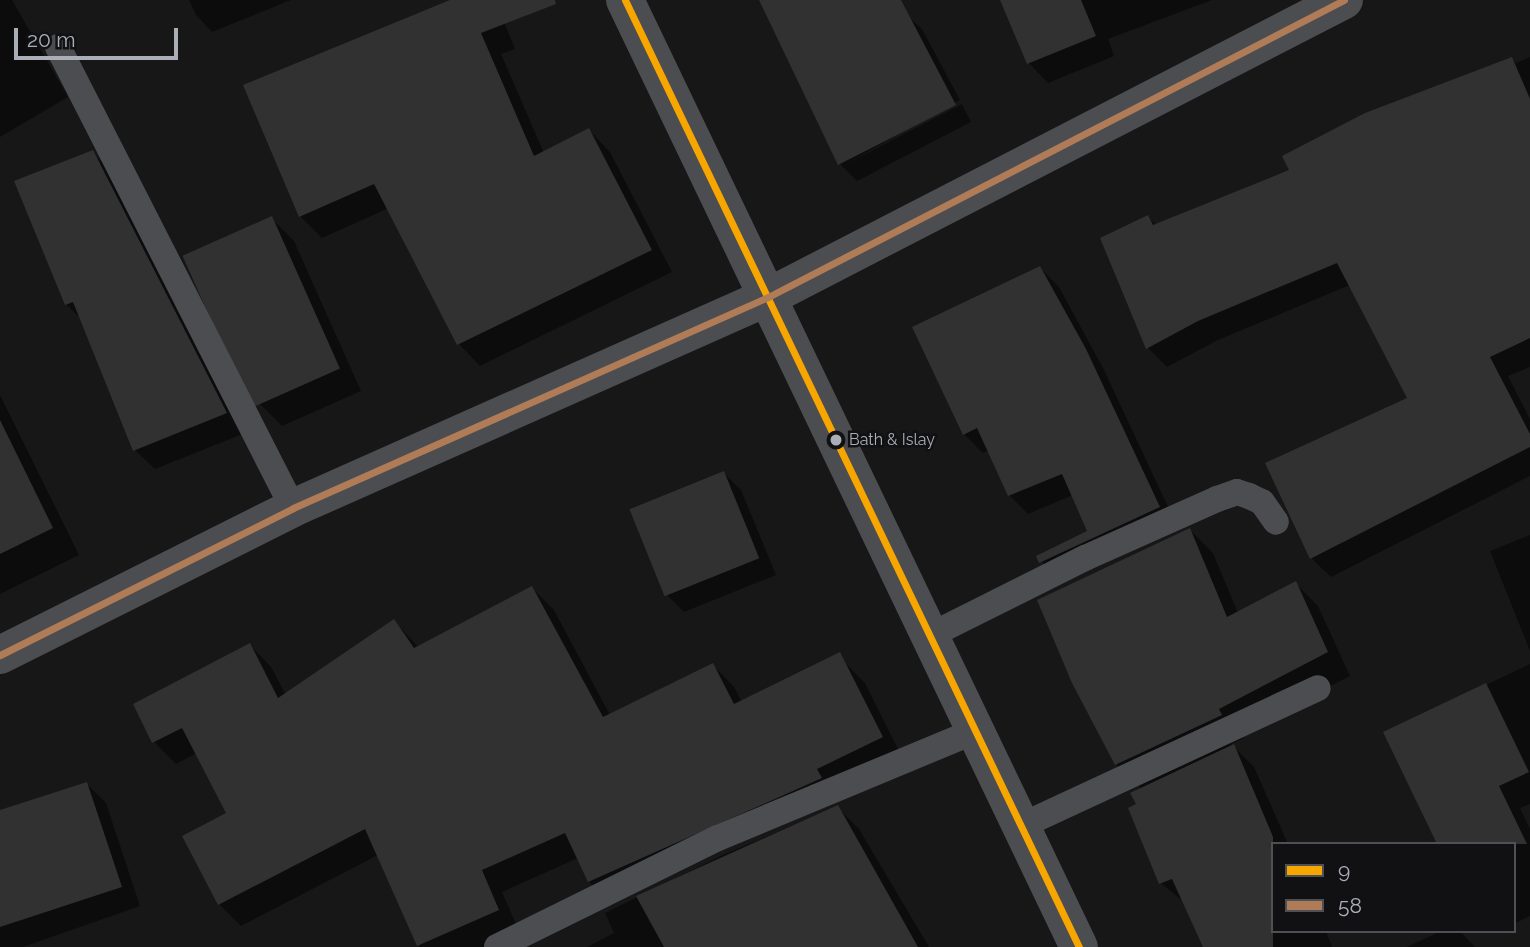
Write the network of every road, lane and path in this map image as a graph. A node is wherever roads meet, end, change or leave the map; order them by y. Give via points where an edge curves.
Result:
1 (625, 0) edge
2 (1344, 0) edge
3 (58, 47) dead end
4 (768, 297) junction
5 (293, 508) junction
6 (1276, 522) dead end
7 (929, 636) junction
8 (0, 655) edge
9 (1318, 688) dead end
10 (975, 731) junction
11 (1021, 826) junction
12 (497, 947) edge
13 (1079, 947) edge

1 - 4 street
2 - 4 street
3 - 5 lane
4 - 5 street
4 - 7 street
5 - 8 street
6 - 7 lane via 1262,502 1237,492 1084,558
7 - 10 street
9 - 11 lane
10 - 11 street
10 - 12 lane via 719,838
11 - 13 street

